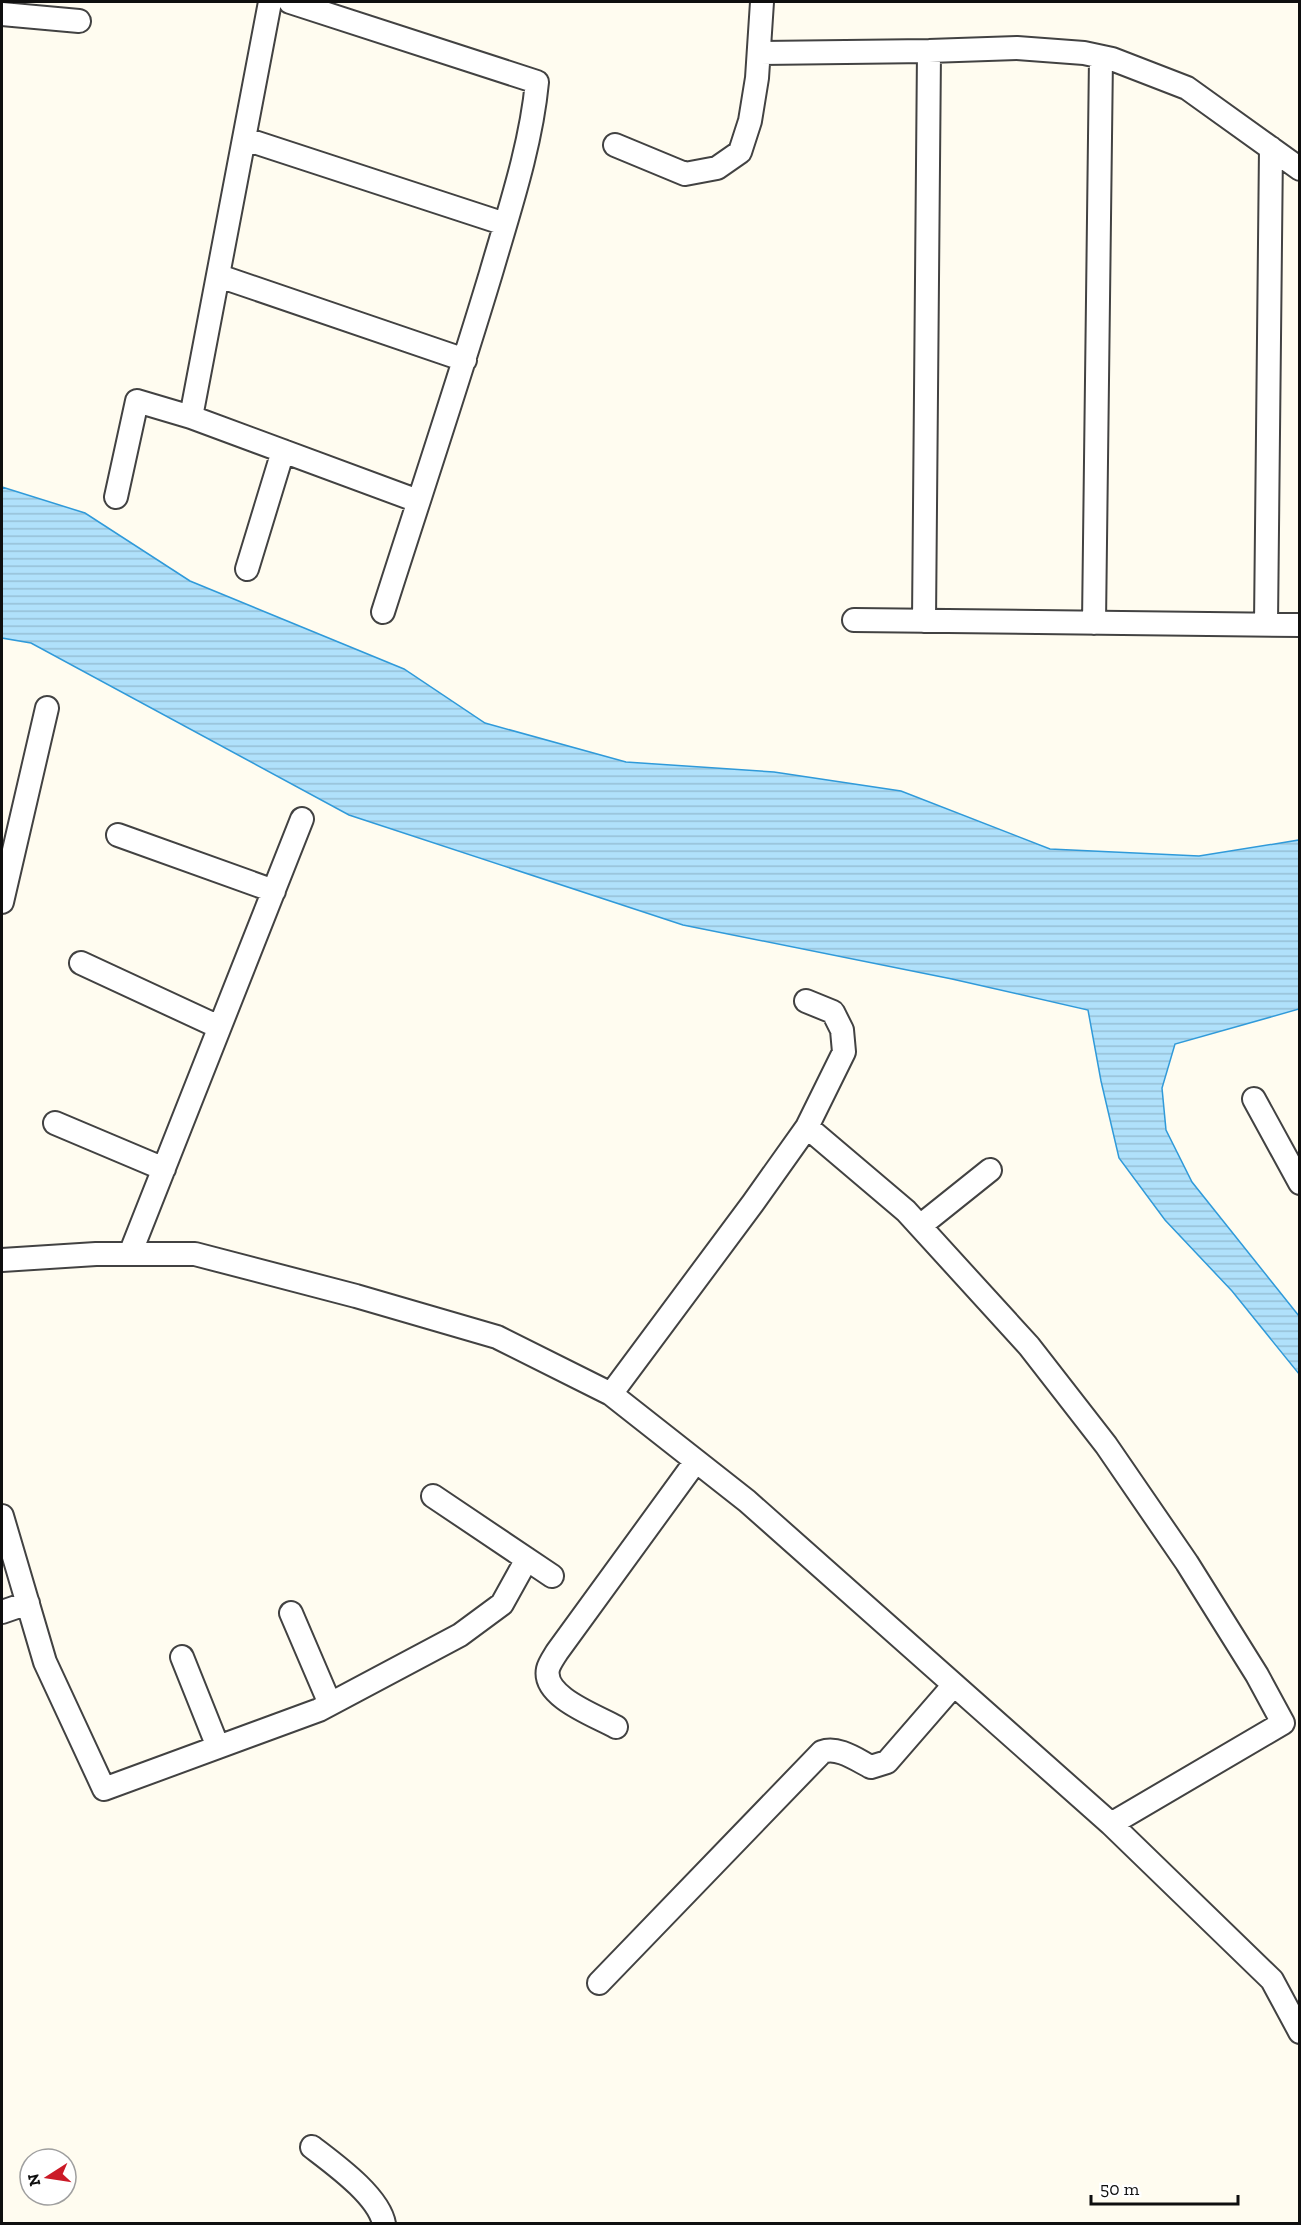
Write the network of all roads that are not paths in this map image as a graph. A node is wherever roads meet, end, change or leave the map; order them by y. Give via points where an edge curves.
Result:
1 (270, 2) edge
2 (290, 2) edge
3 (762, 2) edge
4 (2, 14) edge
5 (79, 21) dead end
6 (929, 51) junction
7 (760, 53) junction
8 (1101, 57) junction
9 (245, 139) junction
10 (615, 145) dead end
11 (1270, 148) junction
12 (1299, 169) edge
13 (505, 224) junction
14 (219, 276) junction
15 (465, 360) junction
16 (191, 417) junction
17 (283, 451) junction
18 (116, 497) dead end
19 (418, 501) junction
20 (246, 569) dead end
21 (383, 612) dead end
22 (854, 620) dead end
23 (924, 621) junction
24 (1094, 623) junction
25 (1266, 624) junction
26 (1299, 625) edge
27 (47, 708) dead end
28 (302, 819) dead end
29 (118, 835) dead end
30 (274, 891) junction
31 (2, 902) edge
32 (81, 963) dead end
33 (806, 1001) dead end
34 (219, 1027) junction
35 (1254, 1099) dead end
36 (55, 1123) dead end
37 (807, 1127) junction
38 (164, 1168) junction
39 (990, 1170) dead end
40 (1299, 1182) edge
41 (920, 1226) junction
42 (130, 1254) junction
43 (2, 1260) edge
44 (611, 1394) junction
45 (696, 1461) junction
46 (433, 1496) dead end
47 (2, 1517) edge
48 (526, 1559) junction
49 (552, 1576) dead end
50 (28, 1603) junction
51 (2, 1612) edge
52 (291, 1613) dead end
53 (182, 1657) dead end
54 (953, 1686) junction
55 (330, 1704) junction
56 (616, 1726) dead end
57 (218, 1747) junction
58 (1111, 1824) junction
59 (598, 1983) dead end
60 (1299, 2032) edge
61 (312, 2147) dead end
62 (384, 2223) edge

1 - 9 street
2 - 13 street via 537,82 534,111
3 - 7 street
4 - 5 street
6 - 7 street
6 - 8 street via 1017,48
6 - 23 street
7 - 10 street via 750,121 740,152 717,168 685,174
8 - 11 street via 1187,88
8 - 24 street
9 - 13 street
9 - 14 street
11 - 12 street
11 - 25 street
13 - 15 street
14 - 15 street
14 - 16 street
15 - 19 street
16 - 17 street
16 - 18 street via 137,401
17 - 19 street
17 - 20 street
19 - 21 street
22 - 23 street
23 - 24 street
24 - 25 street
25 - 26 street
27 - 31 street
28 - 30 street
29 - 30 street
30 - 34 street
32 - 34 street
33 - 37 street via 833,1012 842,1030 844,1052
34 - 38 street
35 - 40 street
36 - 38 street
37 - 41 street
37 - 44 street
38 - 42 street
39 - 41 street
41 - 58 street via 1029,1346 1106,1445 1187,1563 1283,1724
42 - 43 street
42 - 44 street via 195,1254 497,1337
44 - 45 street
45 - 54 street via 747,1501
45 - 56 street via 557,1652 548,1670 550,1685 559,1696
46 - 48 street
47 - 50 street
48 - 49 street
48 - 55 street via 502,1604 460,1635
50 - 51 street
50 - 57 street via 45,1662 104,1789
52 - 55 street
53 - 57 street
54 - 58 street
54 - 59 street via 887,1762 871,1767 830,1749 822,1752
55 - 57 street
58 - 60 street via 1272,1980
61 - 62 street via 349,2175

